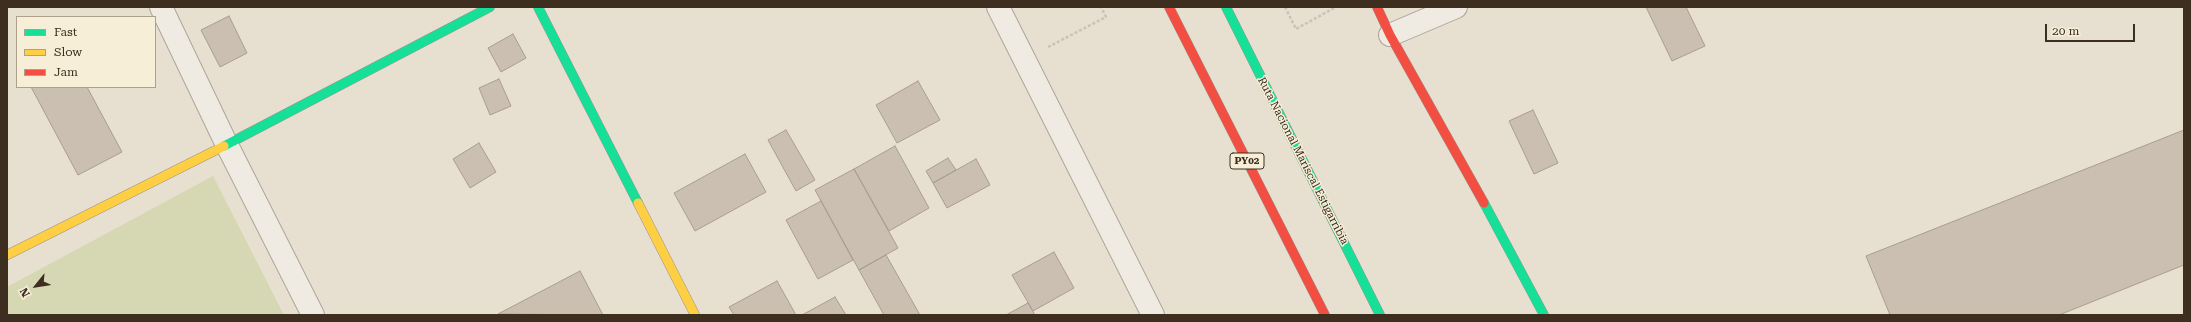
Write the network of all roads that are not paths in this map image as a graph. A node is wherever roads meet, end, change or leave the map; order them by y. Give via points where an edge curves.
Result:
1 (161, 7) edge
2 (490, 7) edge
3 (538, 7) edge
4 (998, 7) edge
5 (1169, 7) edge
6 (1226, 7) edge
7 (1377, 7) edge
8 (1456, 7) edge
9 (1390, 35) junction
10 (227, 145) junction
11 (7, 255) edge
12 (313, 315) edge
13 (695, 315) edge
14 (1153, 315) edge
15 (1325, 315) edge
16 (1380, 315) edge
17 (1544, 315) edge

1 - 10 street
2 - 10 main road
3 - 13 main road
4 - 14 street
5 - 15 main road, PY02
6 - 16 main road, Ruta Nacional Mariscal Estigarribia
7 - 9 main road
8 - 9 street
9 - 17 main road
10 - 11 main road
10 - 12 street

